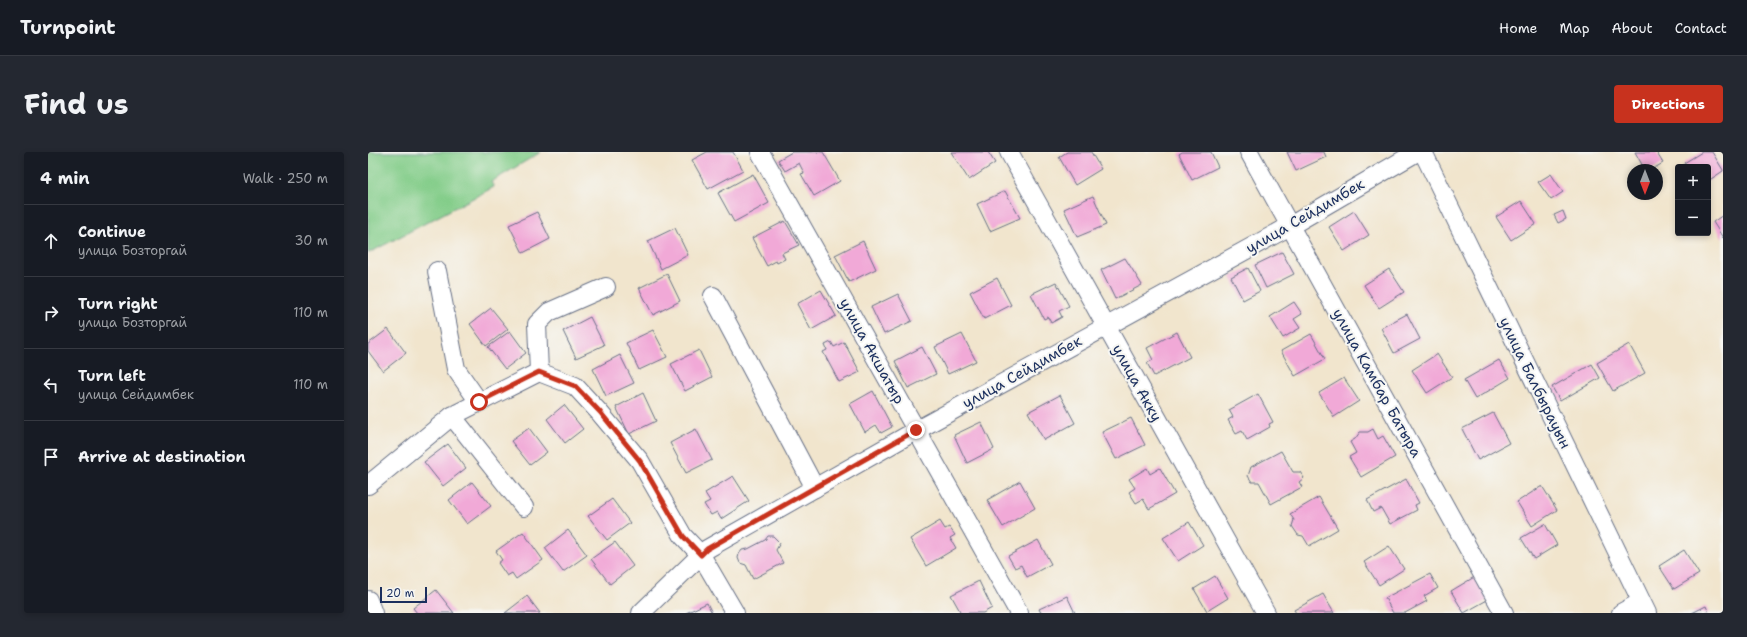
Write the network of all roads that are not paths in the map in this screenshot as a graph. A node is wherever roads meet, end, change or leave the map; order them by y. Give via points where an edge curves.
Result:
1 (760, 152) edge
2 (1008, 152) edge
3 (1249, 152) edge
4 (1417, 152) edge
5 (1423, 152) edge
6 (1290, 226) junction
7 (437, 271) dead end
8 (606, 287) dead end
9 (713, 296) dead end
10 (1106, 326) junction
11 (539, 372) junction
12 (479, 402) junction
13 (452, 416) junction
14 (916, 430) junction
15 (368, 485) edge
16 (815, 488) junction
17 (524, 507) dead end
18 (701, 555) junction
19 (368, 600) edge
20 (1644, 607) edge
21 (373, 613) edge
22 (641, 613) edge
23 (735, 613) edge
24 (1019, 613) edge
25 (1266, 613) edge
26 (1504, 613) edge
27 (1621, 613) edge

1 - 14 street, улица Акшатыр
2 - 10 street, улица Акку
3 - 6 street, улица Камбар Батыра
4 - 6 street, улица Сейдимбек
5 - 20 street, улица Балбырауын
6 - 10 street, улица Сейдимбек
6 - 26 street, улица Камбар Батыра
7 - 12 street via 456,370
8 - 11 street via 549,312 537,324
9 - 16 street
10 - 14 street, улица Сейдимбек
10 - 25 street, улица Акку
11 - 12 street
11 - 18 street via 575,386 600,412 640,461 683,536
12 - 13 street
13 - 15 street
13 - 17 street
14 - 16 street, улица Сейдимбек
14 - 24 street, улица Акшатыр
16 - 18 street, улица Сейдимбек via 707,549
18 - 22 street, улица Сейдимбек
18 - 23 street
19 - 21 street
20 - 27 street

